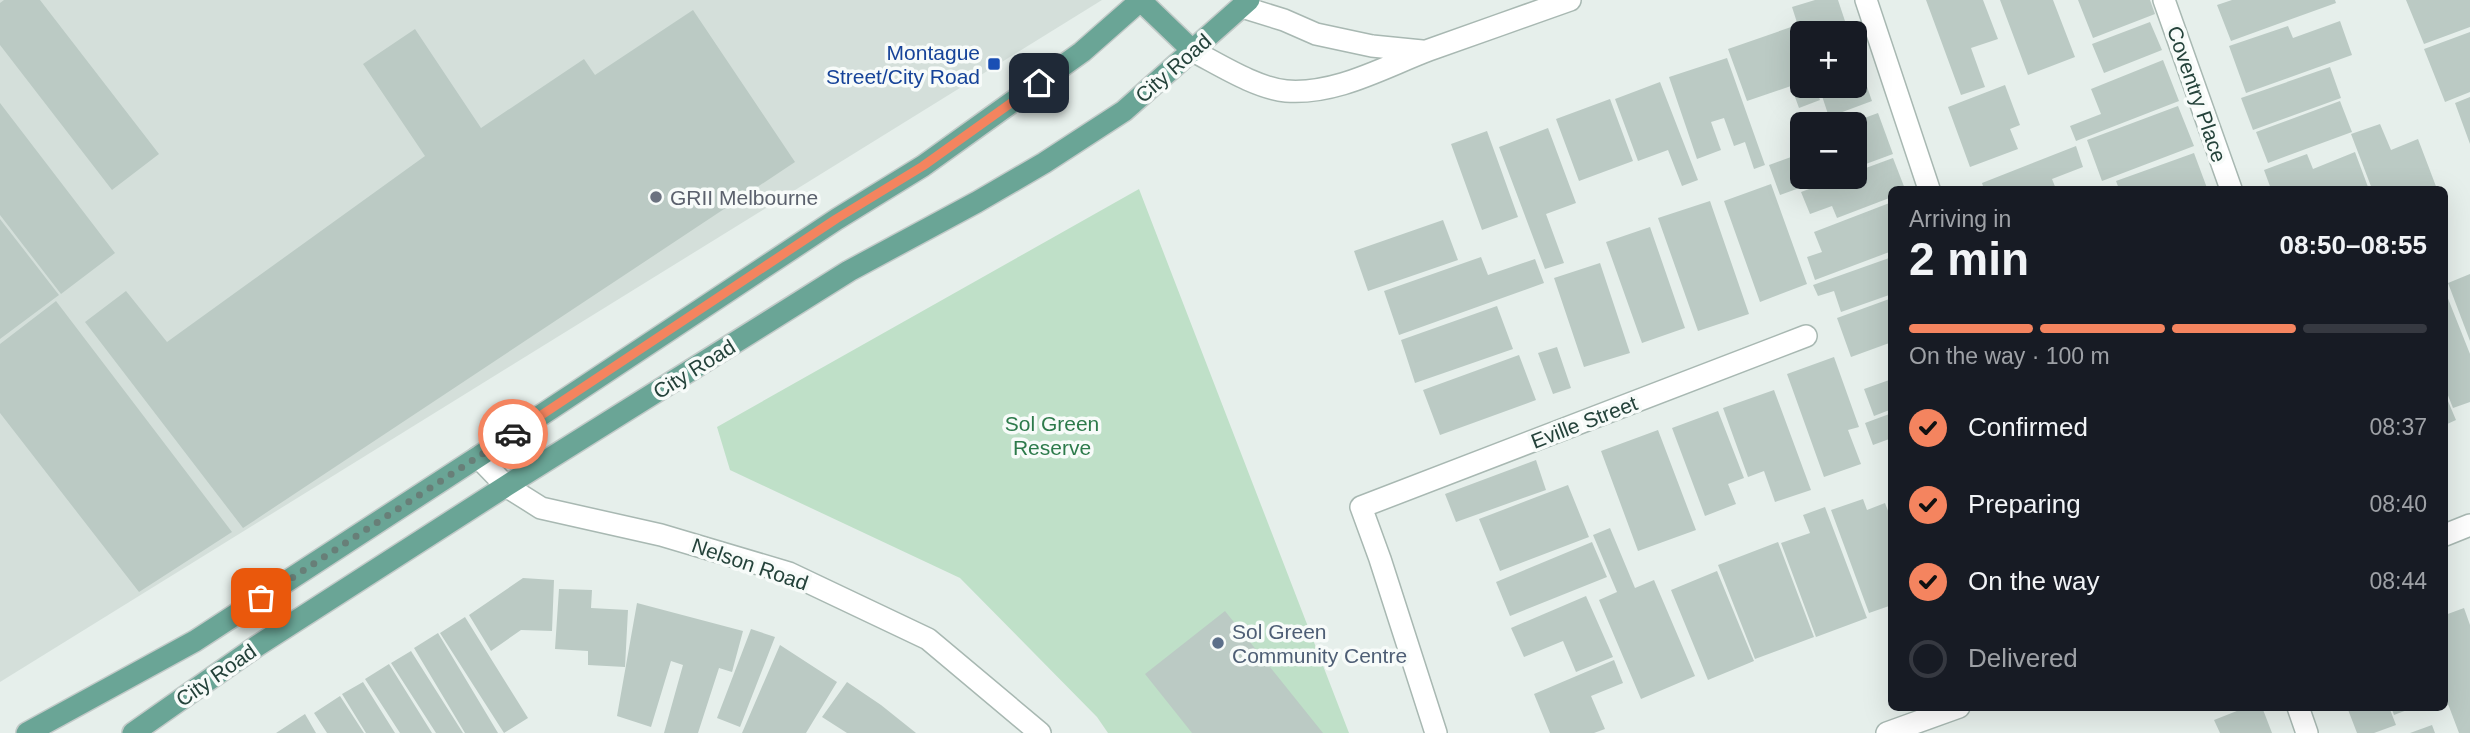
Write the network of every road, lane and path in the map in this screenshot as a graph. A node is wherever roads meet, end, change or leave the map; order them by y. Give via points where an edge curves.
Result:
1 (1140, 0) edge
2 (1570, 0) edge
3 (1866, 0) edge
4 (2164, 0) edge
5 (1242, 2) edge
6 (1193, 51) junction
7 (1427, 51) junction
8 (1928, 186) edge
9 (2230, 186) edge
10 (1806, 336) dead end
11 (478, 457) junction
12 (506, 486) junction
13 (2470, 525) edge
14 (2448, 534) edge
15 (1948, 711) edge
16 (2299, 711) edge
17 (27, 733) edge
18 (133, 733) edge
19 (1040, 733) edge
20 (1436, 733) edge
21 (1887, 733) edge
22 (2307, 733) edge

1 - 6 main road
1 - 11 main road, City Road via 1082,52 923,166
2 - 7 street
3 - 8 street
4 - 9 street, Coventry Place
5 - 6 main road, City Road
5 - 7 street via 1316,34
6 - 7 street via 1284,91 1316,90
6 - 12 main road, City Road via 1124,111 1044,163 849,271
10 - 20 street, Eville Street via 1361,507
11 - 12 street, Nelson Road
11 - 17 main road, City Road via 195,641
12 - 18 main road, City Road via 257,646
12 - 19 street, Nelson Road via 541,508 661,535 789,573 928,639
13 - 14 street
15 - 21 street
16 - 22 street

